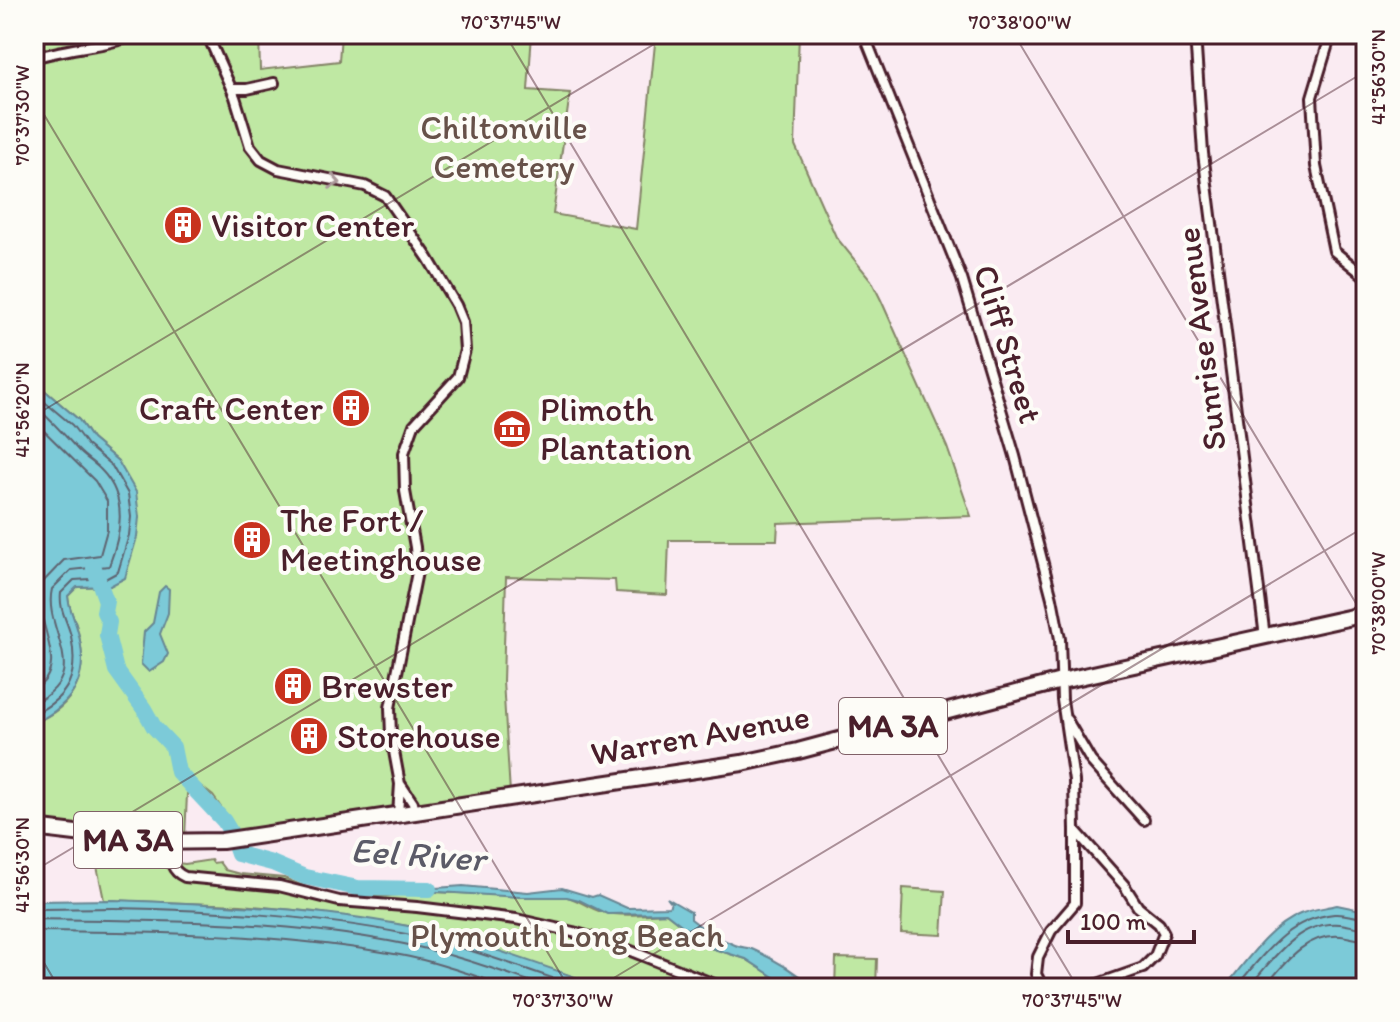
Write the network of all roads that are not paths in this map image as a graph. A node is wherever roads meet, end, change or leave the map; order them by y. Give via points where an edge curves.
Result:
1 (137, 34) edge
2 (207, 34) edge
3 (864, 34) edge
4 (1195, 34) edge
5 (1331, 34) edge
6 (97, 39) edge
7 (34, 58) edge
8 (274, 83) dead end
9 (232, 89) junction
10 (1366, 277) edge
11 (1366, 614) edge
12 (1265, 637) junction
13 (1061, 681) junction
14 (1065, 716) junction
15 (400, 784) junction
16 (415, 813) junction
17 (399, 816) junction
18 (1144, 820) dead end
19 (34, 828) edge
20 (1075, 830) junction
21 (171, 843) junction
22 (724, 988) edge
23 (1043, 988) edge
24 (1086, 988) edge

1 - 6 street via 118,42
2 - 9 street
3 - 13 street, Cliff Street via 968,297 1049,585 1060,639
4 - 12 street, Sunrise Avenue via 1203,153
5 - 10 street via 1312,97 1316,166 1334,251
6 - 7 street
8 - 9 street
9 -> 15 street via 252,150 261,160 278,169 365,186 390,202 463,322 465,350 458,377 414,425 404,453 417,572 390,708
11 - 12 main road, Warren Avenue / MA 3A
12 - 13 main road, Warren Avenue / MA 3A
13 - 14 street, Cliff Street
13 - 16 main road, Warren Avenue / MA 3A via 773,757
14 - 18 street via 1091,761
14 - 20 street, Cliff Street
15 - 16 street
15 - 17 street
16 - 17 main road, Warren Avenue / MA 3A
17 - 21 main road, Warren Avenue / MA 3A via 222,841
19 - 21 main road, Warren Avenue / MA 3A
20 - 23 street, Cliff Street via 1075,903 1038,957 1036,974
20 - 24 street via 1164,933 1147,964
21 - 22 street via 171,865 185,877 279,886 339,901 516,919 616,945

